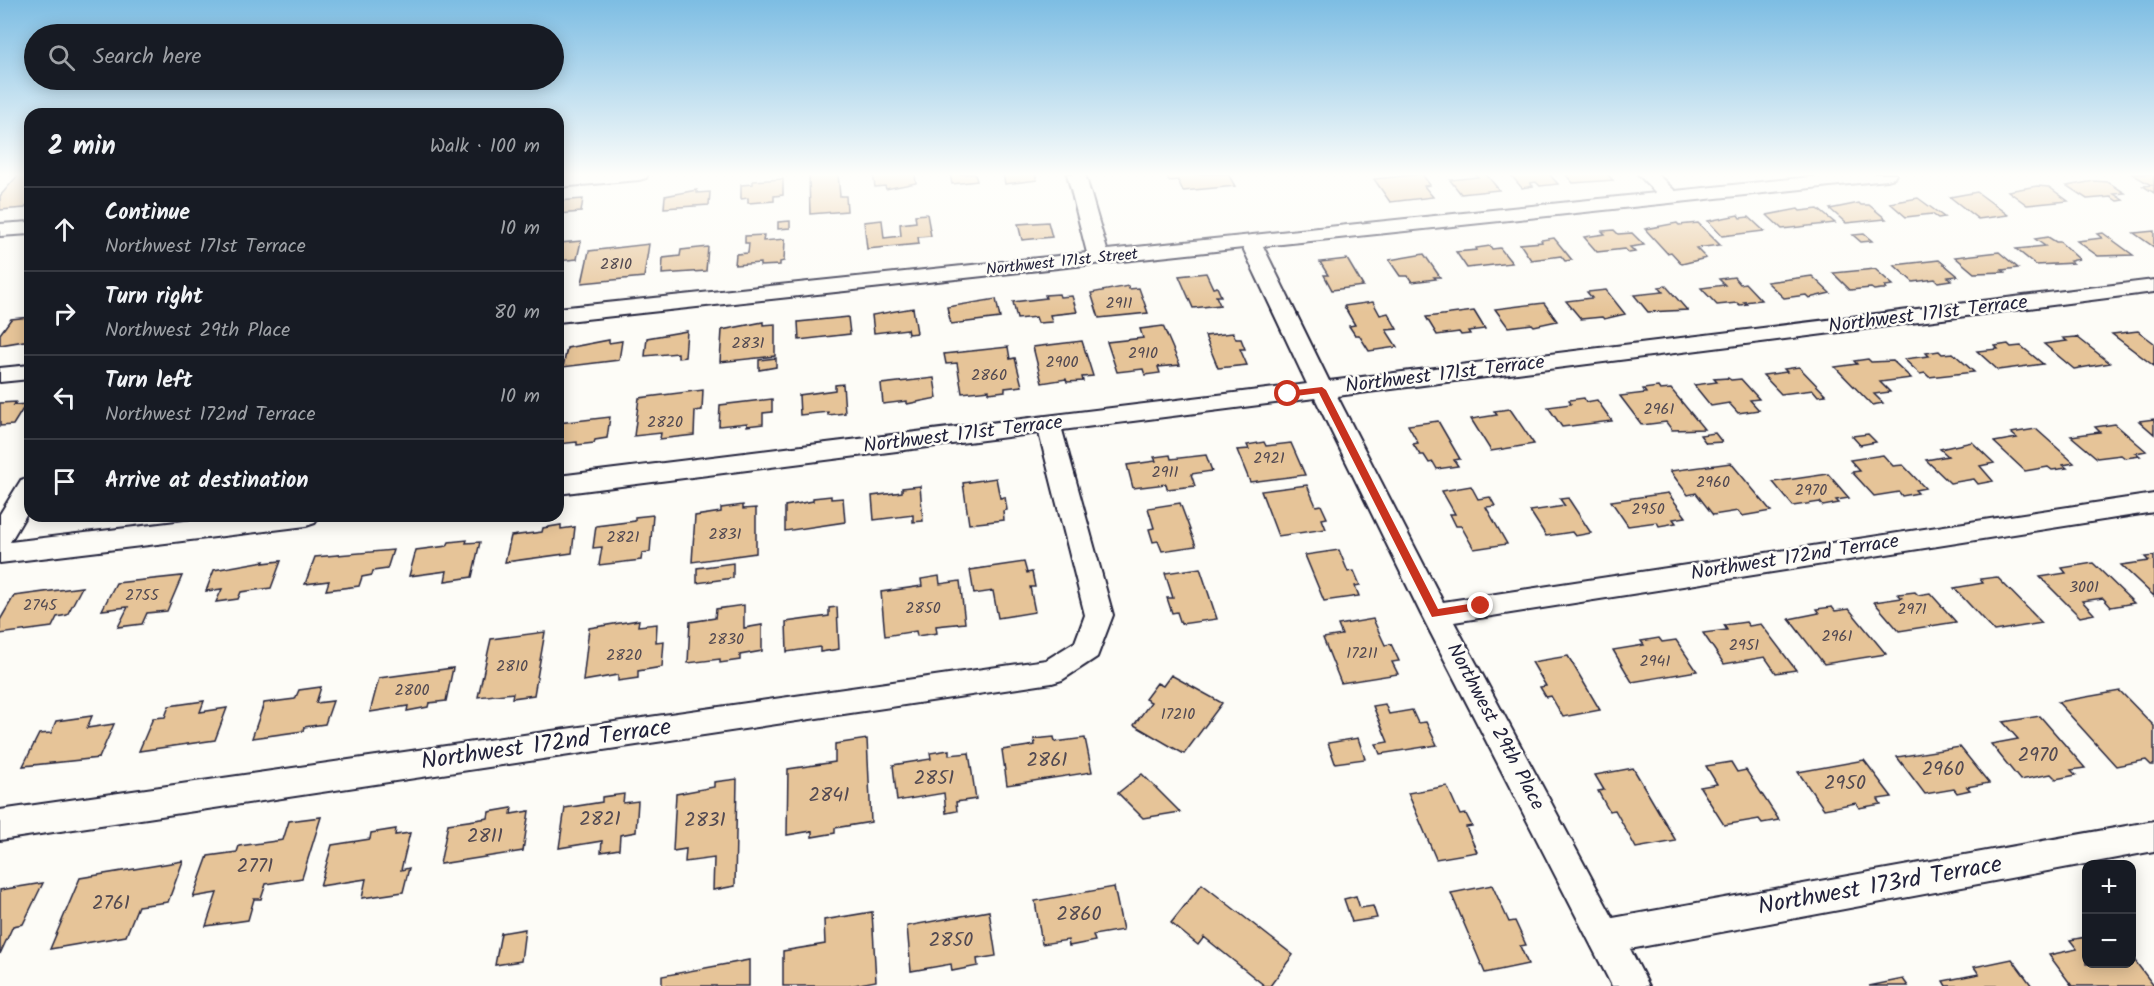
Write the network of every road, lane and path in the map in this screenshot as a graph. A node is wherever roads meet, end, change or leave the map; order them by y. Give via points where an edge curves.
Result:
1 (1089, 220) edge
2 (1441, 220) edge
3 (24, 228) edge
4 (0, 230) edge
5 (1250, 241) junction
6 (1099, 258) junction
7 (2151, 289) edge
8 (564, 314) edge
9 (24, 373) edge
10 (0, 375) edge
11 (1322, 390) junction
12 (1049, 425) junction
13 (564, 484) edge
14 (24, 496) edge
15 (2154, 503) edge
16 (258, 522) edge
17 (0, 536) edge
18 (0, 554) edge
19 (1436, 614) junction
20 (0, 825) edge
21 (2154, 836) edge
22 (1606, 936) junction
23 (1631, 986) edge

1 - 6 street
2 - 5 street, Northwest 171st Street
3 - 4 street
5 - 6 street, Northwest 171st Street
5 - 11 street, Northwest 29th Place
6 - 8 street, Northwest 171st Street
7 - 11 street, Northwest 171st Terrace
9 - 10 street
11 - 12 street, Northwest 171st Terrace
11 - 19 street, Northwest 29th Place
12 - 13 street, Northwest 171st Terrace
12 - 20 street, Northwest 172nd Terrace via 1099,615 1087,649 1052,671
14 - 17 street
15 - 19 street, Northwest 172nd Terrace
16 - 18 street
19 - 22 street, Northwest 29th Place
21 - 22 street, Northwest 173rd Terrace
22 - 23 street, Northwest 29th Place

